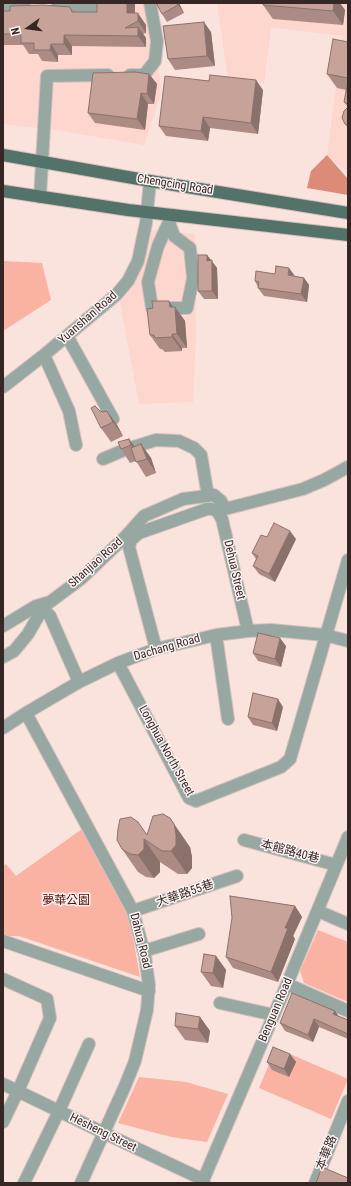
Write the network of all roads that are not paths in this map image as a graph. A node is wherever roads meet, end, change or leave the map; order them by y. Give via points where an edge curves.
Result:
1 (3, 3) edge
2 (100, 3) edge
3 (150, 3) edge
4 (3, 155) edge
5 (43, 161) junction
6 (150, 181) junction
7 (3, 192) edge
8 (40, 197) junction
9 (147, 212) junction
10 (348, 213) edge
11 (171, 218) junction
12 (348, 235) edge
13 (68, 336) junction
14 (44, 355) junction
15 (3, 387) edge
16 (113, 419) edge
17 (76, 445) dead end
18 (103, 459) dead end
19 (348, 467) edge
20 (208, 496) junction
21 (221, 510) junction
22 (139, 533) junction
23 (126, 536) junction
24 (348, 560) edge
25 (40, 607) junction
26 (3, 626) edge
27 (248, 630) junction
28 (216, 634) junction
29 (325, 635) junction
30 (348, 641) edge
31 (156, 649) junction
32 (3, 656) edge
33 (118, 663) junction
34 (80, 682) junction
35 (26, 713) junction
36 (228, 719) dead end
37 (3, 728) edge
38 (348, 837) edge
39 (244, 840) dead end
40 (336, 865) junction
41 (237, 876) dead end
42 (318, 911) junction
43 (133, 912) junction
44 (348, 924) edge
45 (199, 934) dead end
46 (3, 941) edge
47 (144, 951) junction
48 (3, 979) edge
49 (287, 984) junction
50 (149, 991) junction
51 (220, 1003) dead end
52 (348, 1011) edge
53 (274, 1016) junction
54 (89, 1044) dead end
55 (3, 1084) edge
56 (18, 1091) junction
57 (348, 1101) edge
58 (59, 1111) junction
59 (3, 1122) edge
60 (104, 1134) junction
61 (203, 1181) edge
62 (24, 1183) edge
63 (81, 1183) edge
64 (314, 1183) edge

1 - 2 street via 3,9 100,8
3 - 5 street via 157,41 155,61 144,75 47,76
4 - 5 main road, Chengcing Road
5 - 6 main road, Chengcing Road
5 - 8 street
6 - 9 street, Yuanshan Road
6 - 10 main road, Chengcing Road
7 - 8 main road
8 - 9 main road
9 - 11 main road
9 - 13 street, Yuanshan Road via 138,261 128,281 116,295
11 - 11 street via 158,246 148,282 152,308 187,308 194,278 190,248 174,236
11 - 12 main road
13 - 14 street, Yuanshan Road
13 - 16 street
14 - 15 street, Yuanshan Road
14 - 17 street via 69,411
18 - 20 street via 156,440 180,441 201,455
19 - 21 street, Shanjiao Road via 303,489
20 - 21 street via 214,495 221,501
20 - 23 street, Shanjiao Road via 183,499 144,516
21 - 22 street, Shanjiao Road via 207,509
21 - 27 street, Dehua Street
22 - 23 street, Shanjiao Road
22 - 31 street via 131,540 129,547
23 - 25 street, Shanjiao Road via 82,578
24 - 29 street, Longhua North Street
25 - 26 street, Shanjiao Road
25 - 32 street via 28,634 14,651
25 - 34 street via 50,616
27 - 28 street, Dachang Road
27 - 29 street, Dachang Road
28 - 31 street, Dachang Road
28 - 36 street
29 - 30 street, Dachang Road
29 - 33 street, Longhua North Street via 290,758 281,767 196,801 189,798
31 - 33 street, Dachang Road
33 - 34 street, Dachang Road
34 - 35 street, Dachang Road
35 - 37 street, Dachang Road
35 - 43 street, Dahua Road
38 - 40 street, Benguan Road
39 - 40 street, 本館路40巷
40 - 42 street, Benguan Road
41 - 43 street, 大華路55巷
42 - 44 street
42 - 49 street, Benguan Road
43 - 47 street, Dahua Road
45 - 47 street
46 - 50 street
47 - 50 street, Dahua Road
48 - 56 street via 47,999 50,1018
49 - 52 street
49 - 53 street, Benguan Road
50 - 60 street, Dahua Road via 135,1061
51 - 53 street
53 - 61 street, Benguan Road
54 - 58 street
55 - 56 street, Hesheng Street
56 - 58 street, Hesheng Street
56 - 59 street
57 - 64 street, 本華路
58 - 60 street, Hesheng Street
58 - 62 street
60 - 61 street, Hesheng Street
60 - 63 street, Dahua Road

